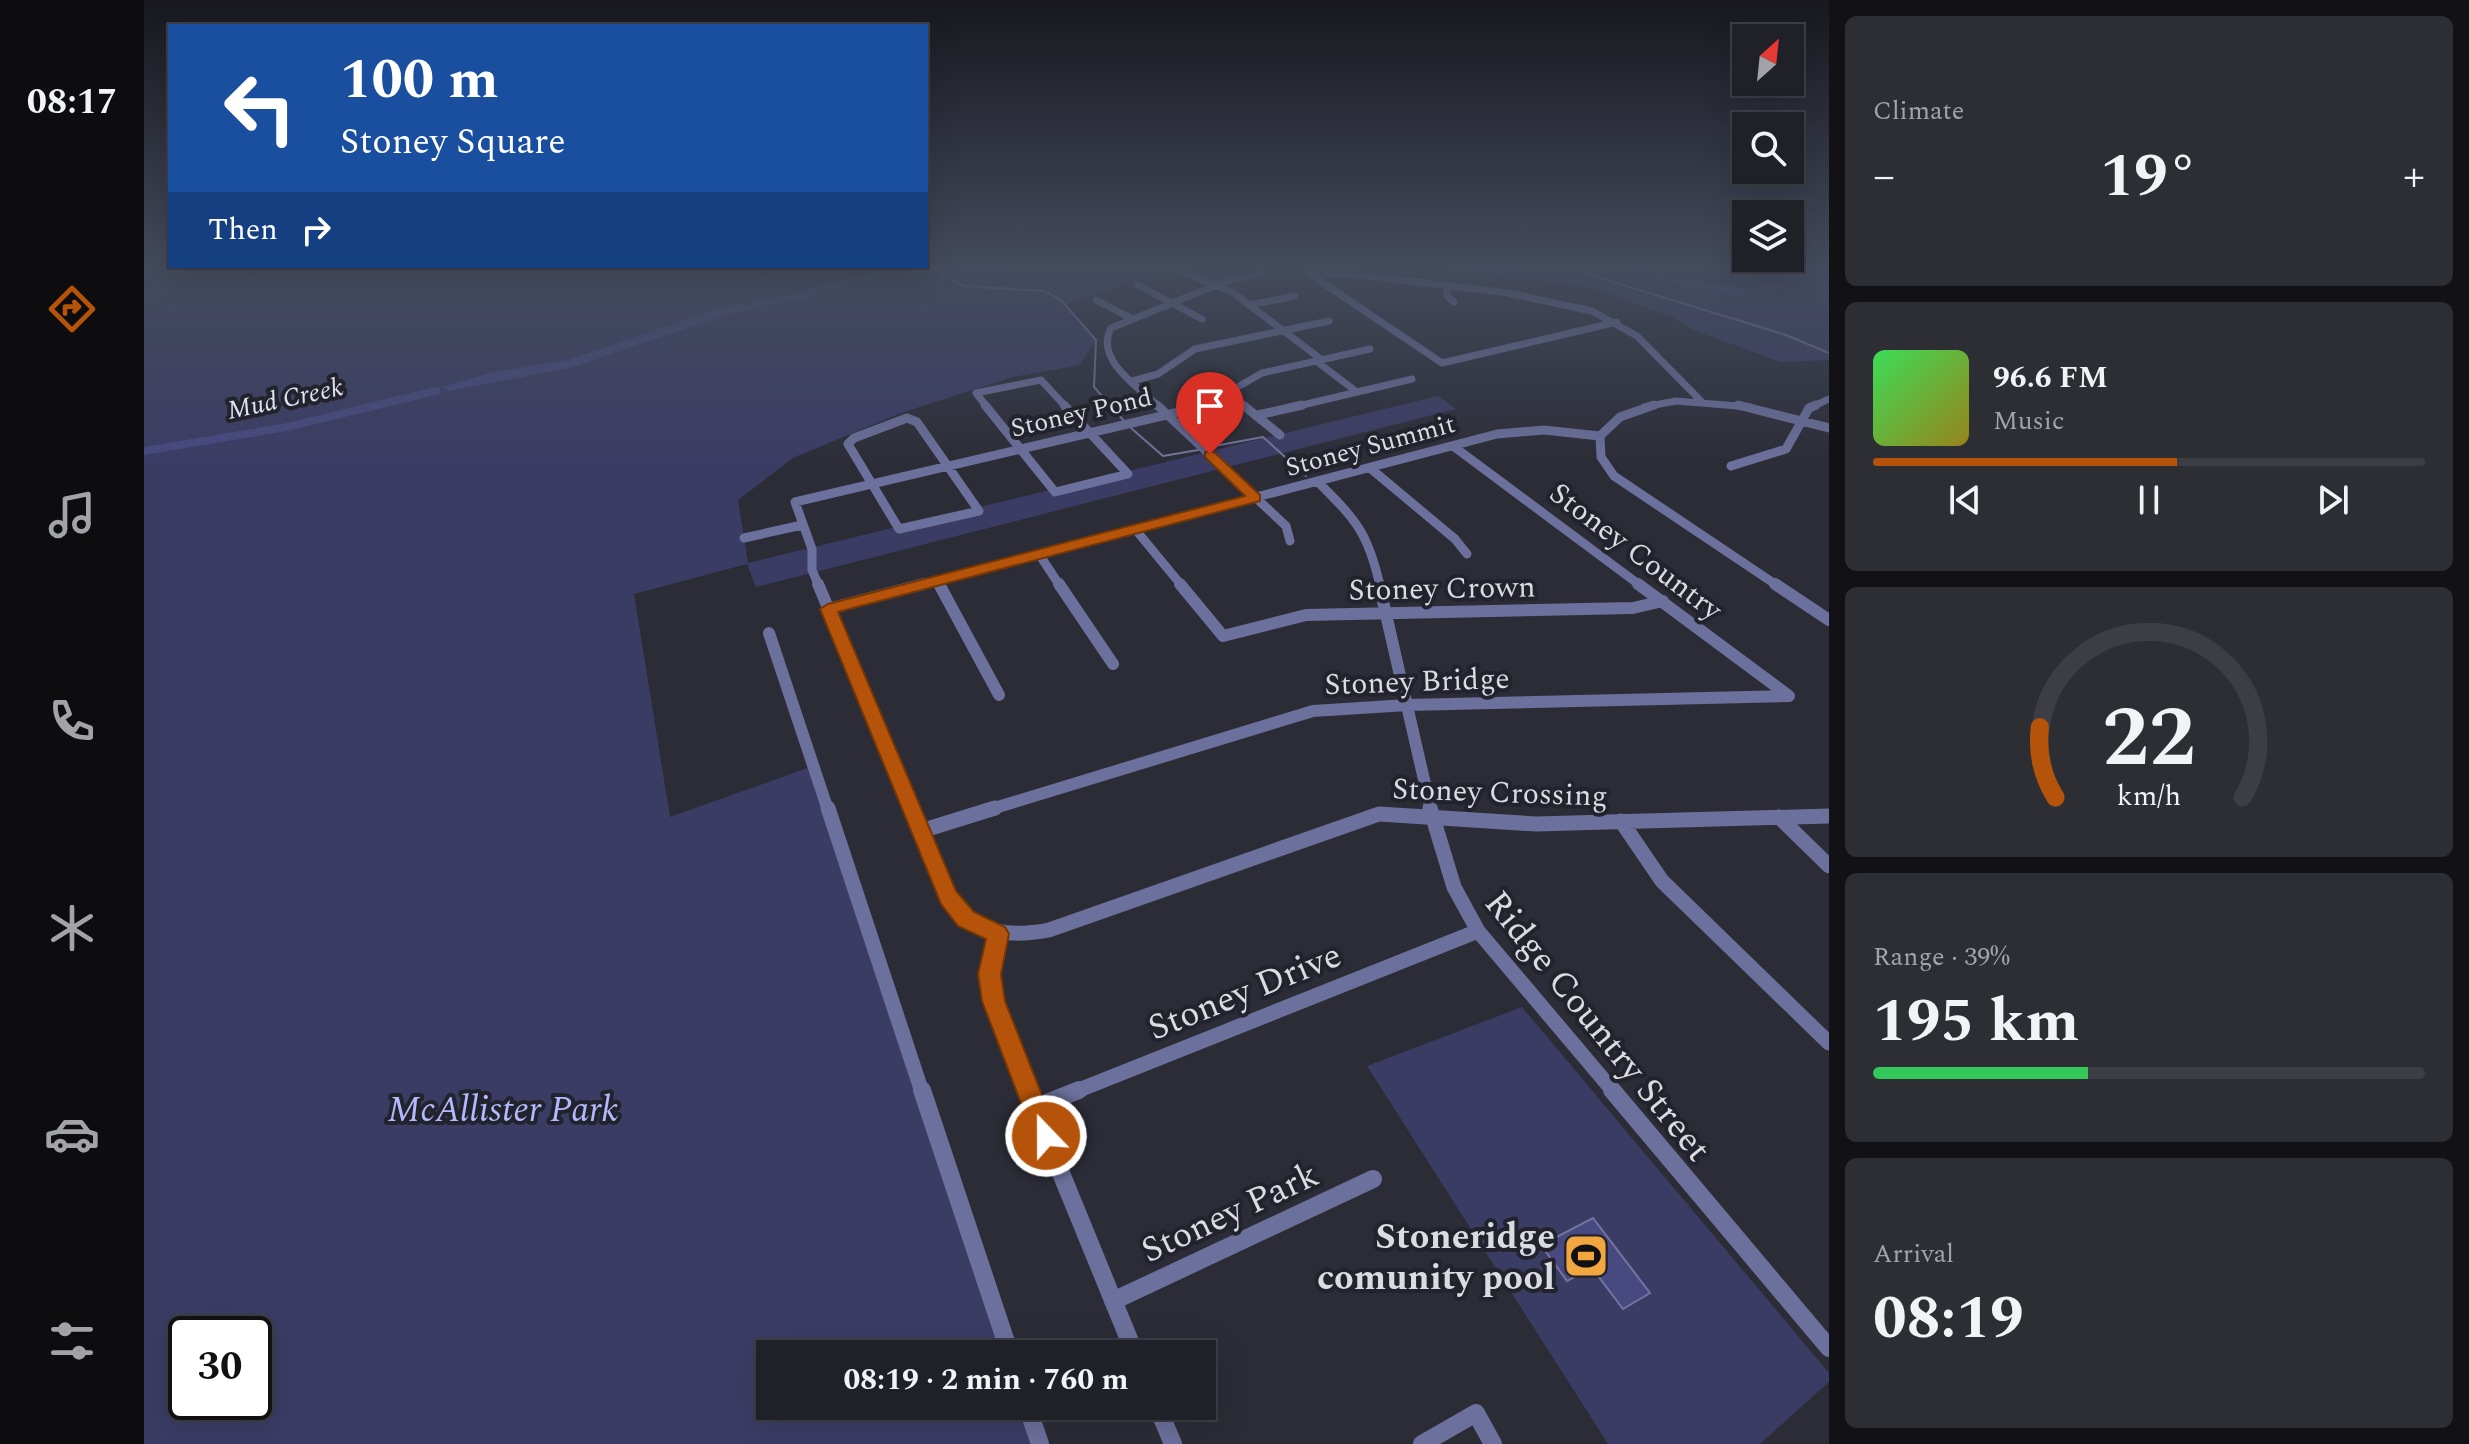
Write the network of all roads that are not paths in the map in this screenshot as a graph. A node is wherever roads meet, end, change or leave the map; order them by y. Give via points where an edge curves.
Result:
1 (1109, 330) edge
2 (1280, 330) edge
3 (1282, 330) edge
4 (1394, 330) edge
5 (1581, 330) edge
6 (1628, 330) edge
7 (1370, 349) dead end
8 (1319, 361) junction
9 (1412, 379) dead end
10 (1132, 381) junction
11 (1357, 392) junction
12 (1228, 397) junction
13 (1829, 399) edge
14 (1702, 402) junction
15 (1168, 415) junction
16 (1258, 415) junction
17 (1801, 419) junction
18 (1829, 428) edge
19 (1090, 433) junction
20 (1280, 435) dead end
21 (1600, 436) junction
22 (1453, 446) junction
23 (1019, 449) junction
24 (946, 465) junction
25 (1731, 466) dead end
26 (1370, 468) junction
27 (1317, 481) junction
28 (871, 483) junction
29 (1255, 498) junction
30 (802, 525) junction
31 (1135, 529) junction
32 (744, 538) dead end
33 (1290, 541) dead end
34 (1039, 554) junction
35 (1467, 554) dead end
36 (937, 581) junction
37 (1663, 601) junction
38 (828, 609) junction
39 (1386, 613) junction
40 (1829, 620) edge
41 (769, 633) dead end
42 (1113, 664) dead end
43 (999, 695) dead end
44 (1789, 696) joint
45 (1407, 705) junction
46 (1829, 816) edge
47 (1433, 817) junction
48 (1779, 817) junction
49 (1621, 821) junction
50 (921, 831) junction
51 (1829, 866) edge
52 (1478, 931) junction
53 (998, 934) junction
54 (1829, 1043) edge
55 (1034, 1108) junction
56 (1373, 1179) dead end
57 (1113, 1301) junction
58 (1005, 1340) edge
59 (1129, 1340) edge
60 (1829, 1348) edge
61 (1032, 1420) edge
62 (1163, 1420) edge
63 (1040, 1444) edge
64 (1173, 1444) edge
65 (1422, 1444) edge
66 (1493, 1444) edge

1 - 10 street via 1106,347 1113,363
2 - 10 street via 1188,351 1158,374
3 - 8 street
4 - 5 street via 1442,363
6 - 14 street
7 - 8 street, Stoney Pond
8 - 11 street
8 - 12 street, Stoney Pond via 1252,377
9 - 11 street
10 - 15 street
11 - 16 street
12 - 15 street, Stoney Pond
12 - 16 street
13 - 17 street via 1814,403
14 - 17 street
14 - 21 street via 1634,409 1611,422
15 - 19 street, Stoney Pond
15 - 29 street
16 - 20 street
17 - 18 street
17 - 25 street via 1786,449
19 - 23 street, Stoney Pond
19 - 23 street via 1128,474 1055,492
19 - 23 street via 1041,380 976,393
21 - 22 street, Stoney Summit via 1516,431
21 - 40 street via 1601,457 1614,476
22 - 26 street, Stoney Summit
22 - 37 street, Stoney Country
23 - 24 street, Stoney Pond
24 - 28 street, Stoney Pond
24 - 28 street via 917,422 907,418 849,441
24 - 28 street via 979,511 899,529
26 - 27 street, Stoney Summit
26 - 35 street
27 - 29 street, Stoney Summit
27 - 39 street, Ridge Country Street via 1365,534
28 - 30 street, Stoney Pond via 795,502
29 - 31 street, Stoney Summit
29 - 33 street via 1286,526
30 - 32 street
30 - 38 street
31 - 34 street, Stoney Summit
31 - 39 street, Stoney Crown via 1223,636 1306,615
34 - 36 street, Stoney Summit
34 - 42 street
36 - 38 street, Stoney Summit
36 - 43 street
37 - 39 street, Stoney Crown via 1633,608
37 - 44 street, Stoney Country
38 - 50 street
39 - 45 street, Ridge Country Street
41 - 58 street
44 - 45 street, Stoney Bridge
45 - 47 street, Ridge Country Street
45 - 50 street, Stoney Bridge via 1313,711
46 - 48 street, Stoney Crossing
47 - 49 street, Stoney Crossing via 1492,823
47 - 52 street, Ridge Country Street via 1449,876
47 - 53 street, Stoney Crossing via 1364,817 1049,930
48 - 49 street, Stoney Crossing
48 - 51 street
49 - 54 street via 1662,881
50 - 53 street via 956,910
52 - 55 street, Stoney Drive
52 - 60 street, Ridge Country Street
53 - 55 street via 990,974 994,1001
55 - 57 street
56 - 57 street, Stoney Park
57 - 59 street
61 - 63 street
62 - 64 street
65 - 66 street via 1476,1413

